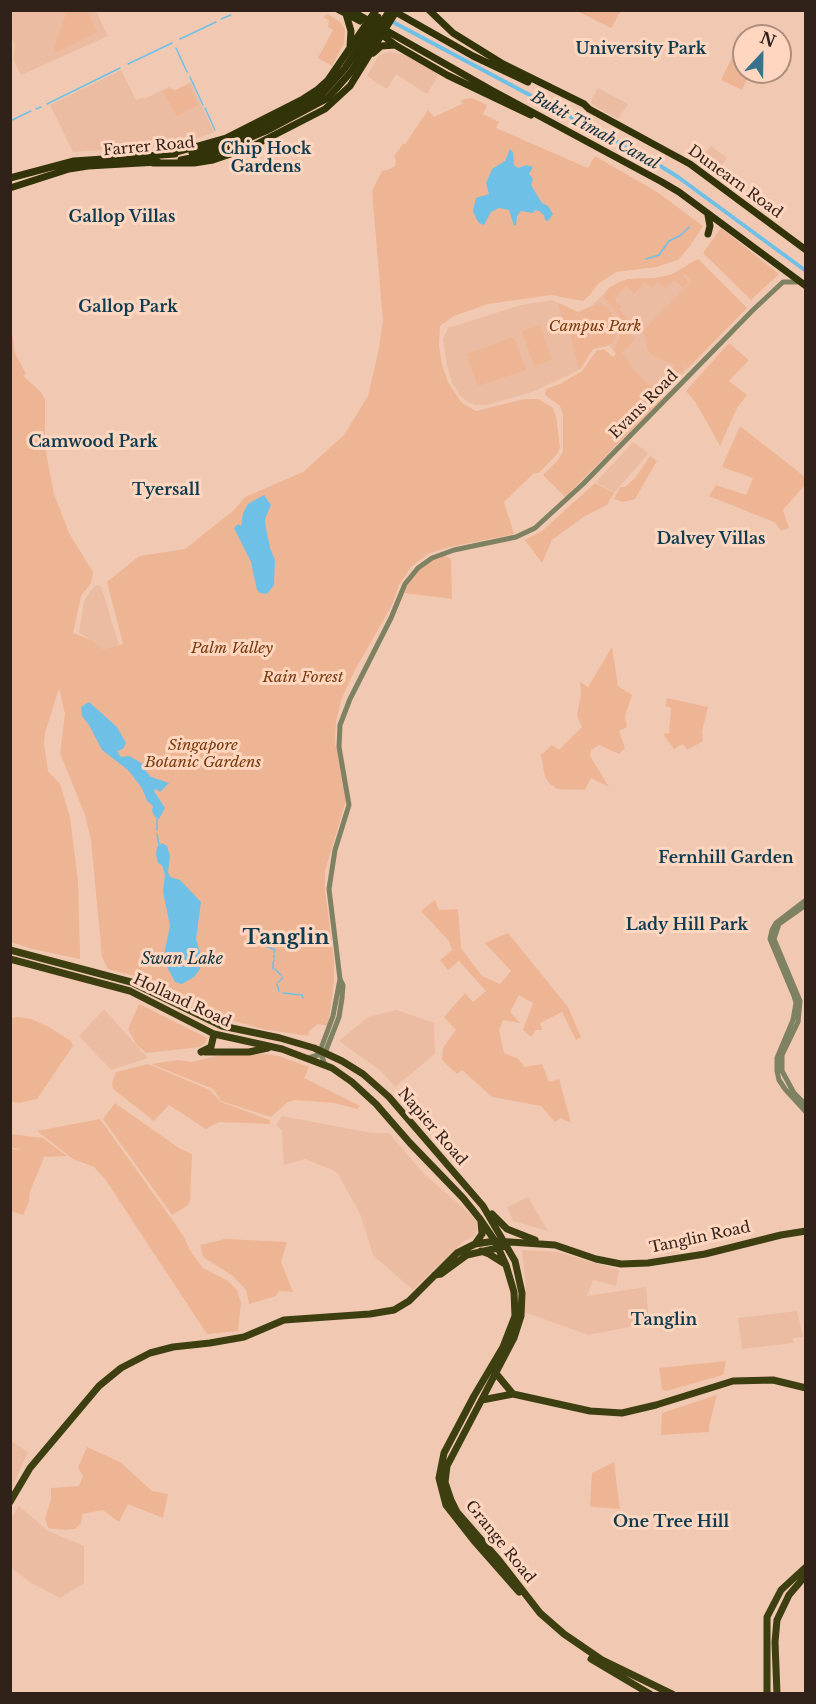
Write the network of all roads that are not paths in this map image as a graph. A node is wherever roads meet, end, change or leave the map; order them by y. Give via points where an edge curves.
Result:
1 (393, 11) edge
2 (430, 11) edge
3 (345, 12) edge
4 (380, 20) edge
5 (366, 25) junction
6 (395, 45) junction
7 (350, 49) junction
8 (369, 57) junction
9 (342, 60) junction
10 (360, 71) junction
11 (586, 107) junction
12 (564, 128) junction
13 (170, 154) junction
14 (153, 163) junction
15 (10, 178) edge
16 (10, 188) edge
17 (708, 215) junction
18 (708, 234) dead end
19 (806, 250) edge
20 (780, 267) junction
21 (783, 282) junction
22 (803, 284) edge
23 (806, 900) edge
24 (806, 905) edge
25 (10, 950) edge
26 (10, 959) edge
27 (214, 1034) junction
28 (784, 1046) junction
29 (271, 1048) junction
30 (322, 1053) junction
31 (309, 1058) junction
32 (325, 1065) junction
33 (806, 1105) edge
34 (806, 1112) edge
35 (420, 1133) junction
36 (410, 1143) junction
37 (429, 1144) junction
38 (419, 1154) junction
39 (483, 1206) junction
40 (480, 1219) junction
41 (806, 1231) edge
42 (536, 1240) junction
43 (507, 1243) junction
44 (475, 1244) junction
45 (497, 1244) junction
46 (555, 1245) junction
47 (472, 1252) junction
48 (506, 1265) junction
49 (435, 1275) junction
50 (494, 1370) junction
51 (109, 1377) junction
52 (806, 1388) edge
53 (513, 1394) junction
54 (482, 1400) junction
55 (10, 1502) edge
56 (10, 1509) edge
57 (805, 1570) edge
58 (634, 1681) junction
59 (650, 1694) edge
60 (672, 1694) edge
61 (767, 1694) edge
62 (777, 1694) edge

1 - 4 highway
1 - 11 highway via 500,70
2 - 11 highway via 453,33
3 - 5 highway
3 - 7 highway via 351,31
3 - 12 highway
4 - 5 highway
4 - 5 highway
4 - 6 highway
4 - 8 highway
4 - 13 highway, Farrer Road, bridge via 323,93 221,145
4 - 14 highway, Farrer Road, bridge via 351,72 328,98 211,154
5 - 7 highway
6 - 8 highway via 381,46
6 - 12 highway via 464,84
7 - 9 highway
8 - 10 highway
9 - 10 highway via 355,60
9 - 13 highway via 328,80 303,99 226,138
10 - 14 highway via 332,104 251,147 202,162
11 - 19 highway, Dunearn Road via 690,164
12 - 17 highway via 680,192
13 - 15 highway, Farrer Road via 75,161
14 - 16 highway, Farrer Road via 69,169
17 - 18 highway
17 - 20 highway
20 - 21 street
20 - 22 highway
21 - 22 street
21 - 30 street, Evans Road via 544,520 516,537 441,554 411,575 402,589 340,725 339,747 349,805 328,889 343,985 339,1017
23 - 28 street via 781,917 771,934 773,949 796,1003
24 - 28 street via 779,924 774,939 800,1001 797,1022
25 - 30 main road, Holland Road via 131,982 222,1026 280,1038
26 - 27 main road, Holland Road via 130,990
27 - 29 main road, Holland Road
27 - 29 main road via 211,1047 203,1052
28 - 33 street via 782,1071
28 - 34 street via 777,1058 780,1080
29 - 31 main road, Holland Road
30 - 31 street
30 - 32 street
30 - 35 main road, Napier Road via 363,1074
31 - 32 main road, Napier Road
32 - 36 main road, Napier Road via 366,1094
35 - 36 main road via 417,1142
35 - 37 main road, Napier Road
36 - 38 main road, Napier Road
37 - 38 main road via 420,1145
37 - 39 main road, Napier Road
38 - 40 main road, Napier Road
39 - 42 main road via 507,1229
39 - 43 main road, Napier Road
40 - 44 main road via 482,1234
40 - 45 main road, Napier Road
41 - 46 main road, Tanglin Road via 648,1263 605,1262
42 - 43 main road via 522,1238
42 - 46 main road
43 - 45 main road, Tanglin Road
43 - 46 main road, Tanglin Road
43 - 50 main road, Grange Road via 518,1268 521,1316
44 - 45 main road, Tanglin Road
44 - 49 main road, Tanglin Road via 457,1252
45 - 47 main road, Tanglin Road
45 - 48 main road, Grange Road
47 - 48 main road via 482,1251
47 - 49 main road, Tanglin Road
48 - 50 main road, Grange Road via 514,1292 515,1316
49 - 51 main road, Tanglin Road via 394,1310 279,1321 244,1337 150,1353
50 - 53 main road
50 - 54 main road, Grange Road
50 - 58 main road, Grange Road via 474,1396 444,1454 439,1478 446,1505 557,1632 602,1666
51 - 55 main road, Tanglin Road via 34,1463
51 - 56 main road, Tanglin Road via 32,1469
52 - 53 main road via 773,1380 733,1381 622,1413 590,1411
53 - 54 main road
54 - 58 main road, Grange Road via 447,1466 445,1482 451,1500 540,1613 584,1650
57 - 61 main road via 782,1590 767,1617
57 - 62 main road via 777,1620
58 - 59 main road, Grange Road
58 - 60 main road, Grange Road

